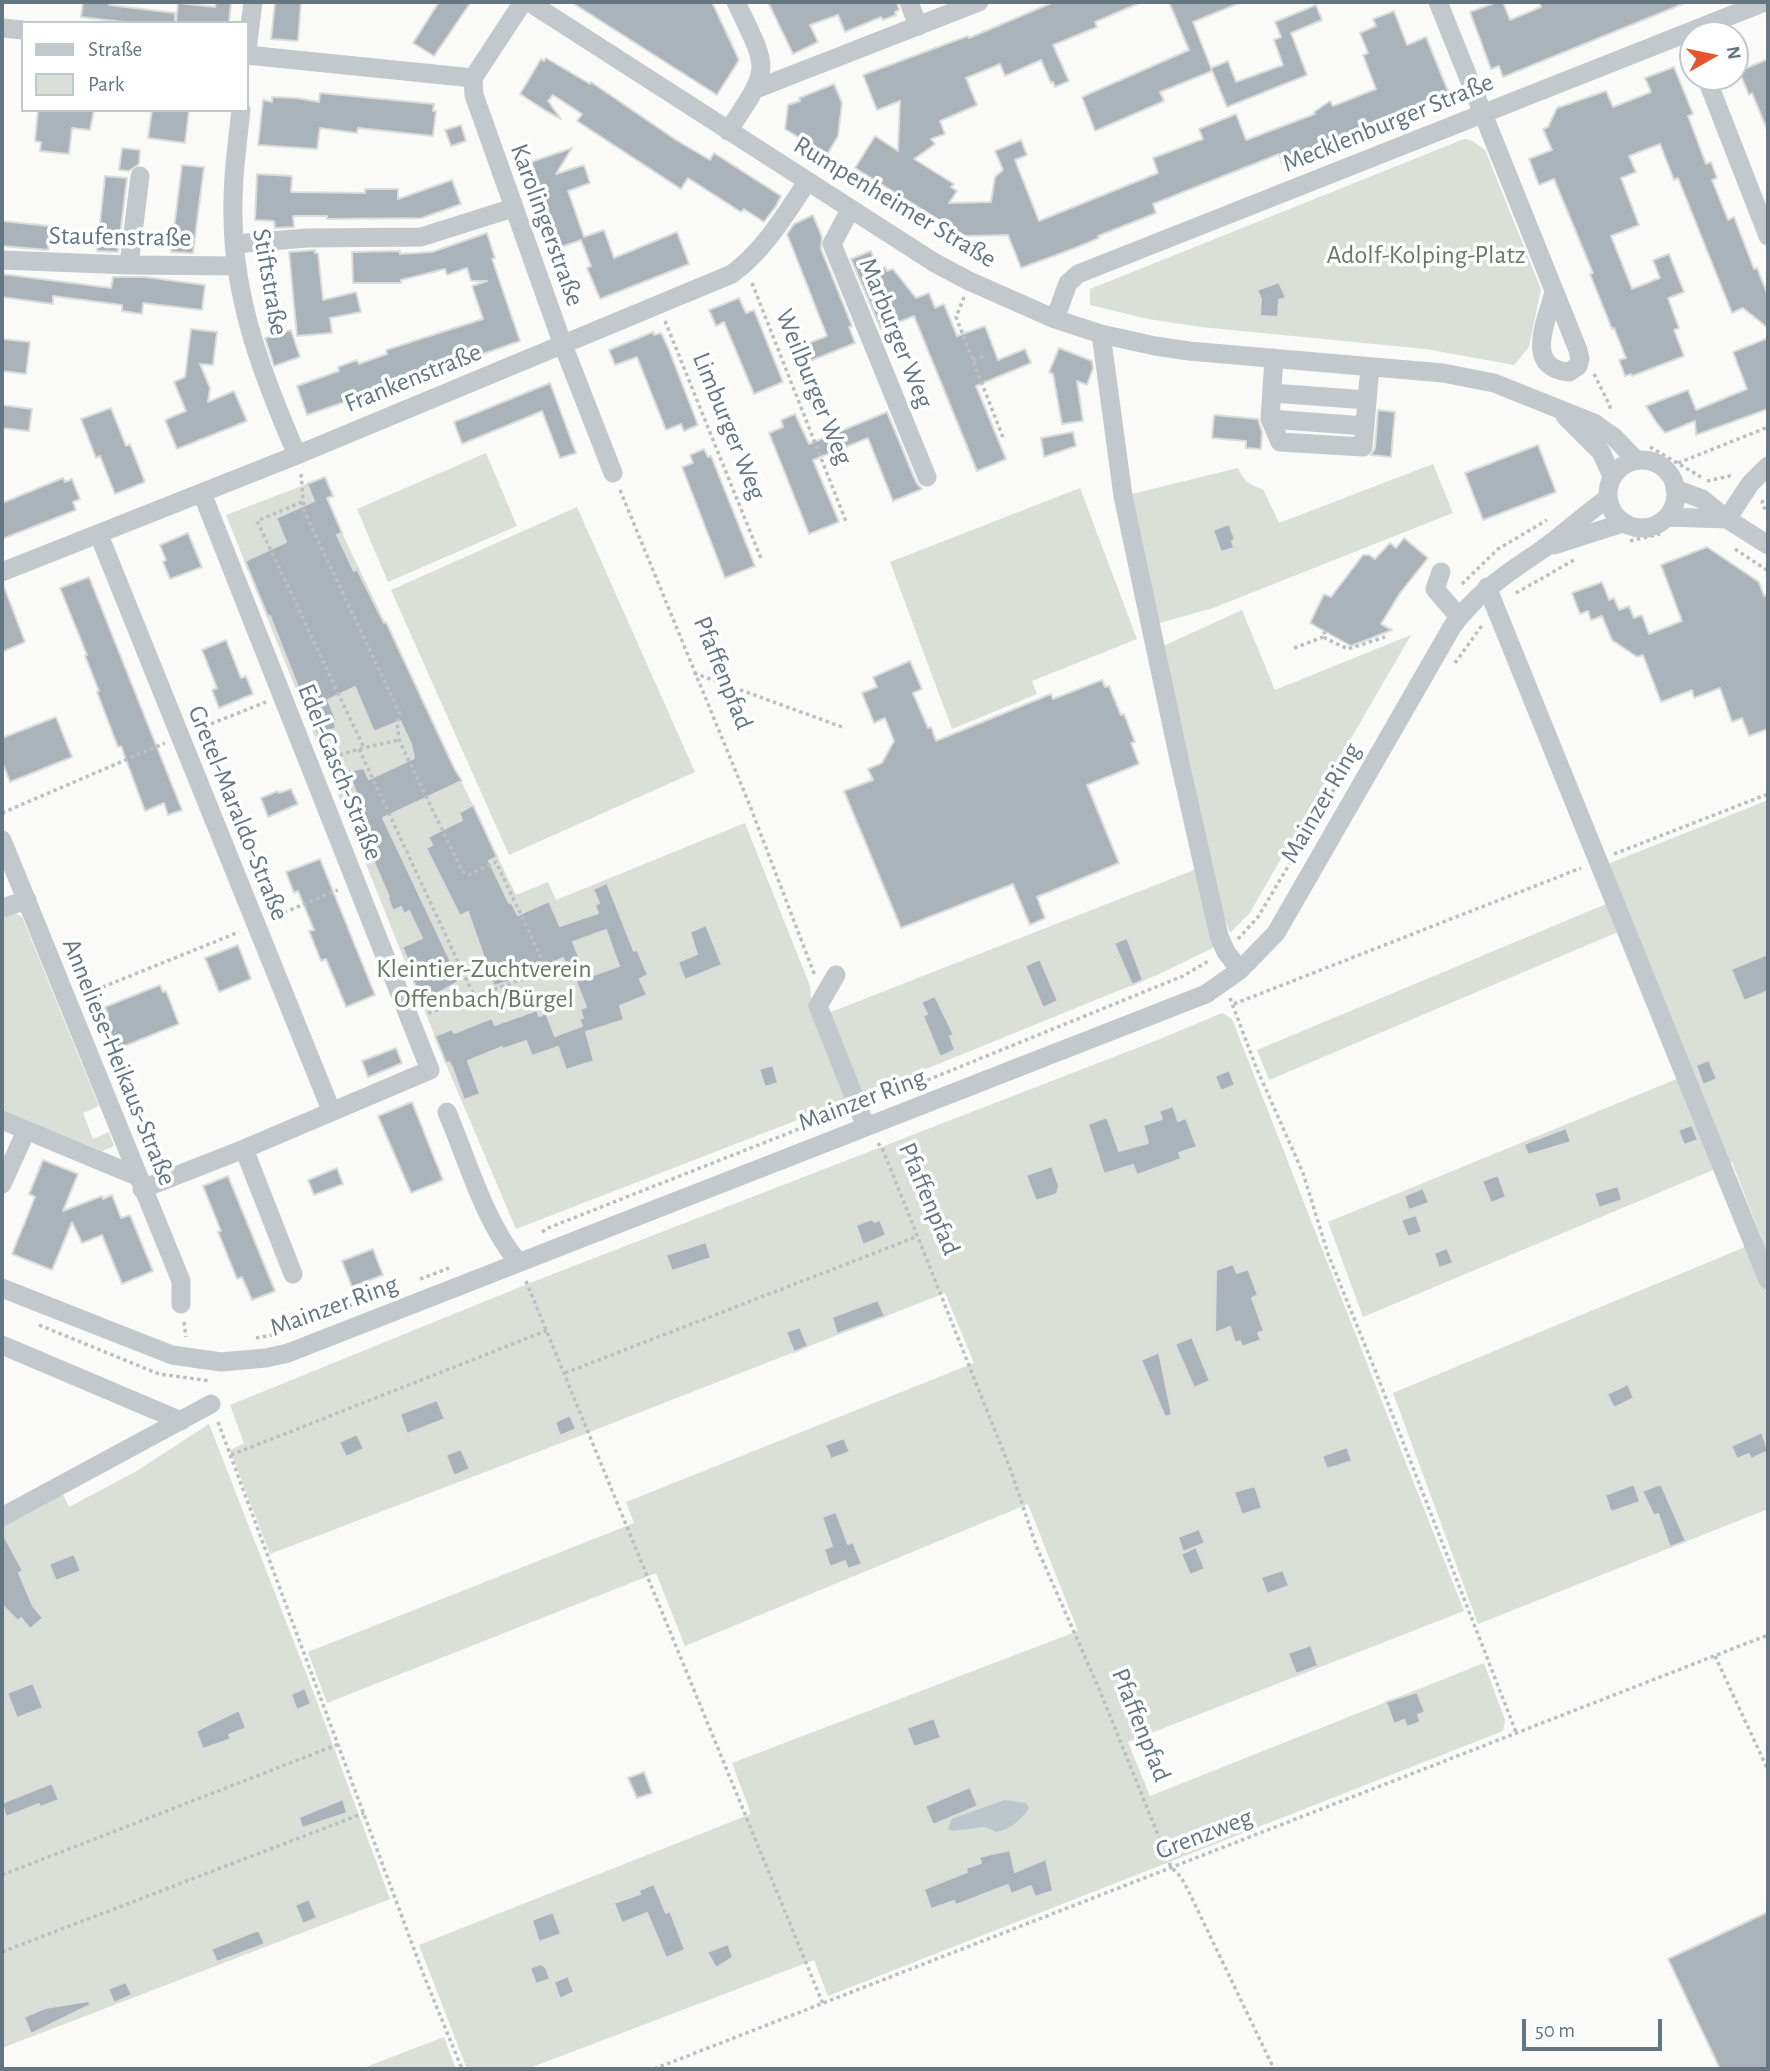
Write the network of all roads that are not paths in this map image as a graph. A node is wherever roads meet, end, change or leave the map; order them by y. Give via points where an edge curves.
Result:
1 (253, 2) edge
2 (523, 2) edge
3 (529, 2) edge
4 (736, 2) edge
5 (909, 2) edge
6 (979, 2) edge
7 (1438, 2) edge
8 (1765, 2) edge
9 (1725, 21) edge
10 (918, 26) junction
11 (2, 28) edge
12 (21, 30) edge
13 (1679, 41) edge
14 (248, 44) edge
15 (248, 52) edge
16 (473, 78) junction
17 (756, 89) junction
18 (1712, 91) edge
19 (241, 112) edge
20 (1483, 114) junction
21 (728, 131) junction
22 (140, 176) dead end
23 (807, 182) junction
24 (1752, 194) junction
25 (513, 208) junction
26 (1768, 208) edge
27 (850, 210) junction
28 (1768, 236) edge
29 (234, 244) junction
30 (2, 260) edge
31 (129, 265) junction
32 (237, 266) junction
33 (1554, 292) junction
34 (1055, 319) junction
35 (1101, 334) junction
36 (563, 345) junction
37 (1274, 358) junction
38 (1370, 367) junction
39 (1272, 393) junction
40 (1367, 400) junction
41 (1557, 408) junction
42 (1639, 451) junction
43 (297, 455) junction
44 (1768, 466) edge
45 (613, 473) road end
46 (1612, 476) junction
47 (927, 477) dead end
48 (1675, 489) junction
49 (202, 494) junction
50 (1608, 498) junction
51 (1667, 517) junction
52 (1727, 519) junction
53 (1623, 523) junction
54 (99, 535) junction
55 (1768, 545) edge
56 (1543, 548) junction
57 (2, 572) edge
58 (1441, 572) dead end
59 (1487, 587) junction
60 (1459, 617) junction
61 (2, 840) edge
62 (27, 900) junction
63 (2, 908) edge
64 (1240, 970) junction
65 (836, 975) dead end
66 (331, 1110) junction
67 (447, 1112) dead end
68 (2, 1120) edge
69 (866, 1127) junction
70 (26, 1131) junction
71 (243, 1149) junction
72 (141, 1183) junction
73 (2, 1185) edge
74 (519, 1262) junction
75 (293, 1274) dead end
76 (1768, 1280) edge
77 (2, 1288) edge
78 (181, 1304) dead end
79 (2, 1345) edge
80 (211, 1404) road end
81 (181, 1421) junction
82 (2, 1517) edge

1 - 14 street
2 - 16 street
3 - 21 street, Rumpenheimer Straße
4 - 17 street via 762,62
5 - 10 street
6 - 10 street
7 - 20 street
8 - 9 street, Mecklenburger Straße
10 - 17 street
11 - 12 street
13 - 20 street, Mecklenburger Straße
15 - 16 street
16 - 25 street, Karolingerstraße via 477,106
17 - 21 street
18 - 24 street
19 - 29 street, Stiftstraße
20 - 33 street
20 - 34 street, Mecklenburger Straße via 1078,274 1068,283
21 - 23 street, Rumpenheimer Straße
22 - 31 street
23 - 27 street, Rumpenheimer Straße
23 - 36 street, Frankenstraße via 768,239 732,274
24 - 26 street
24 - 28 street
25 - 29 street via 421,237
25 - 36 street, Karolingerstraße
27 - 34 street, Rumpenheimer Straße via 969,281
27 - 47 street, Marburger Weg via 832,244
29 - 32 street, Stiftstraße
30 - 31 street, Staufenstraße
31 - 32 street, Staufenstraße
32 - 43 street, Stiftstraße via 255,347
33 - 33 street via 1580,359 1569,372 1545,362 1540,345
34 - 35 street, Rumpenheimer Straße
35 - 37 street, Rumpenheimer Straße via 1178,349
35 - 64 street via 1123,496 1178,754 1219,936
36 - 43 street, Frankenstraße
36 - 45 street, Karolingerstraße
37 - 38 street, Rumpenheimer Straße
37 - 39 street
38 - 40 street
38 - 41 street, Rumpenheimer Straße via 1475,379
39 - 40 street
39 - 40 street via 1270,419 1280,442 1363,447
41 - 42 street, Rumpenheimer Straße via 1594,423
41 - 46 street, Rumpenheimer Straße via 1601,452
42 - 46 street
42 - 48 street, Rumpenheimer Straße via 1670,475
43 - 49 street, Frankenstraße
44 - 52 street
46 - 50 street
48 - 51 street
48 - 52 street, Rumpenheimer Straße via 1702,499
49 - 54 street, Frankenstraße
49 - 66 street, Edel-Gasch-Straße via 430,1070
50 - 53 street via 1611,510
50 - 56 street, Mainzer Ring
51 - 52 street
51 - 53 street via 1644,528
52 - 55 street, Rumpenheimer Straße
53 - 56 street, Mainzer Ring
54 - 57 street, Frankenstraße
54 - 66 street, Gretel-Maraldo-Straße
56 - 59 street, Mainzer Ring
58 - 60 street via 1435,589
59 - 60 street, Mainzer Ring
59 - 76 street
60 - 64 street, Mainzer Ring via 1294,904 1267,944
61 - 62 street, Anneliese-Heikaus-Straße
62 - 63 street
62 - 72 street, Anneliese-Heikaus-Straße
64 - 69 street, Mainzer Ring via 1220,986 1183,1003
65 - 69 street, Pfaffenpfad via 818,1006
66 - 71 street
67 - 74 street via 488,1210
68 - 70 street
69 - 74 street, Mainzer Ring
70 - 72 street
70 - 73 street
71 - 72 street
71 - 75 street
72 - 78 street, Anneliese-Heikaus-Straße via 180,1281
74 - 77 street, Mainzer Ring via 288,1353 242,1361 196,1360 155,1350
79 - 81 street
80 - 81 street
81 - 82 street

